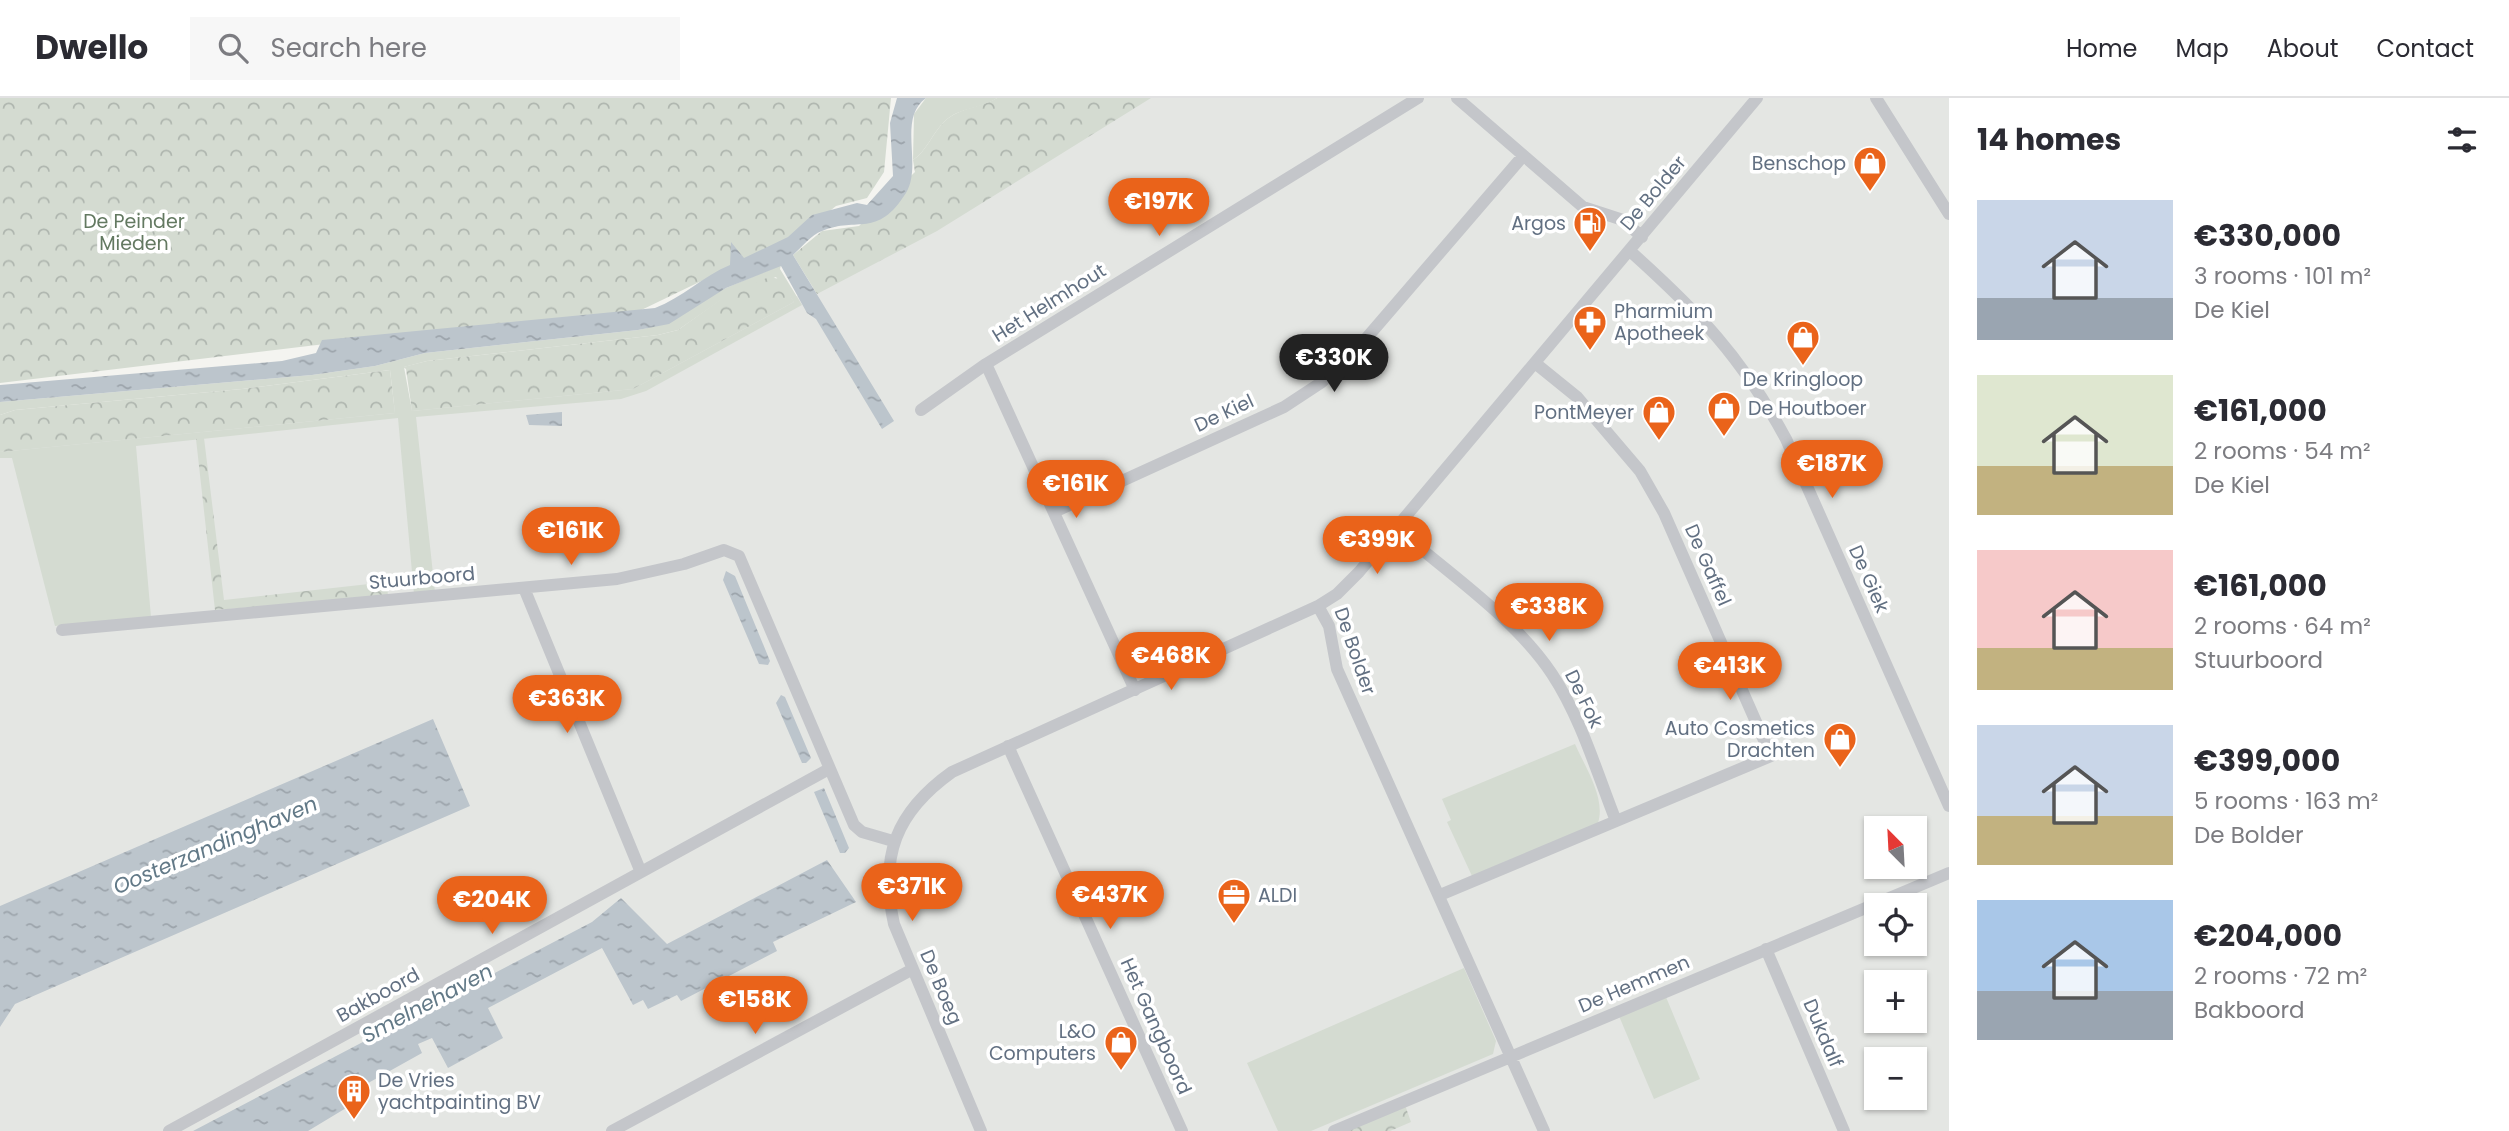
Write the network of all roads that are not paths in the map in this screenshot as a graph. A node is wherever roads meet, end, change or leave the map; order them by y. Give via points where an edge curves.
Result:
1 (1418, 98) edge
2 (1457, 98) edge
3 (1757, 98) edge
4 (1876, 98) edge
5 (1524, 156) junction
6 (1949, 214) edge
7 (1642, 237) junction
8 (1630, 251) junction
9 (1535, 363) junction
10 (986, 364) junction
11 (921, 410) dead end
12 (1054, 512) junction
13 (1396, 528) junction
14 (524, 588) junction
15 (1318, 606) junction
16 (62, 630) dead end
17 (1135, 690) junction
18 (1008, 746) junction
19 (829, 769) junction
20 (1949, 806) edge
21 (1616, 821) junction
22 (893, 841) junction
23 (640, 870) junction
24 (1949, 873) edge
25 (1440, 895) junction
26 (1766, 949) junction
27 (913, 969) junction
28 (1512, 1056) junction
29 (169, 1131) edge
30 (612, 1131) edge
31 (981, 1131) edge
32 (1182, 1131) edge
33 (1334, 1131) edge
34 (1544, 1131) edge
35 (1844, 1131) edge

1 - 10 street, Het Helmhout
2 - 5 street
3 - 7 street, De Bolder
4 - 6 street
5 - 7 street via 1583,207 1623,220
5 - 12 street, De Kiel via 1358,348 1322,382 1284,407
7 - 8 street, De Bolder
8 - 9 street, De Bolder
8 - 20 street, De Giek via 1696,311 1763,397 1786,439
9 - 13 street, De Bolder
9 - 21 street, De Gaffel via 1577,397 1640,471 1664,513 1771,756
10 - 11 street, Het Helmhout
10 - 12 street, Het Helmhout
12 - 17 street, Het Helmhout
13 - 15 street, De Bolder via 1352,579
13 - 21 street, De Fok via 1529,644 1552,674
14 - 16 street, Stuurboord
14 - 19 street, Stuurboord via 617,579 724,550 739,556
14 - 23 street
15 - 17 street
15 - 25 street, De Bolder via 1329,626 1338,669
17 - 18 street
18 - 22 street, De Boeg via 952,772 926,790
18 - 32 street, Het Gangboord
19 - 22 street, Stuurboord via 855,825 862,832
19 - 23 street, Bakboord
21 - 25 street, De Gaffel
22 - 27 street, De Boeg via 888,897
23 - 29 street, Bakboord
24 - 26 street, De Hemmen
25 - 28 street, De Bolder
26 - 28 street, De Hemmen
26 - 35 street, Dukdalf
27 - 30 street
27 - 31 street, De Boeg
28 - 33 street, De Hemmen
28 - 34 street, De Bolder

